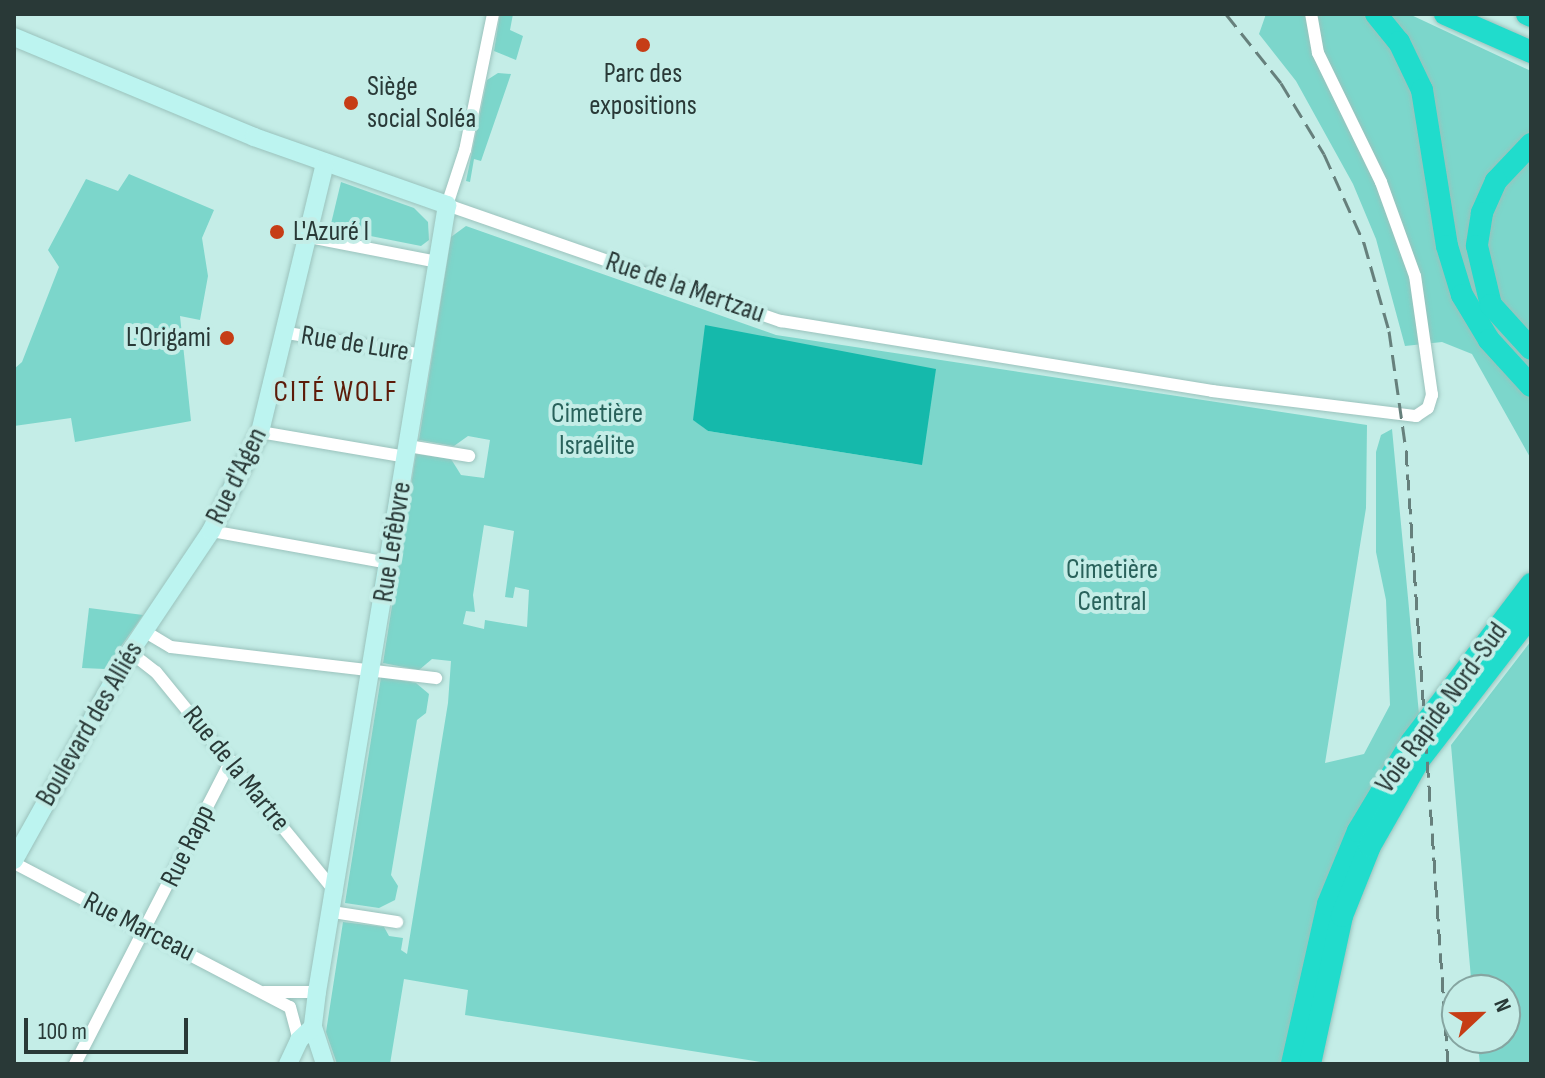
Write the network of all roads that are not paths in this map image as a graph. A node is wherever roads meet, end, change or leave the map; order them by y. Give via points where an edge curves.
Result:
1 (493, 14) edge
2 (1311, 14) edge
3 (1376, 14) edge
4 (1445, 14) edge
5 (14, 37) edge
6 (1531, 52) edge
7 (1531, 144) edge
8 (325, 164) junction
9 (447, 205) junction
10 (309, 237) junction
11 (438, 262) junction
12 (287, 333) junction
13 (1531, 349) edge
14 (423, 355) junction
15 (1531, 386) edge
16 (260, 432) junction
17 (407, 452) junction
18 (469, 456) dead end
19 (211, 531) junction
20 (389, 563) junction
21 (1531, 576) edge
22 (1531, 584) edge
23 (1523, 611) edge
24 (144, 631) junction
25 (130, 652) junction
26 (372, 669) junction
27 (436, 678) dead end
28 (231, 761) junction
29 (14, 862) edge
30 (336, 893) junction
31 (333, 912) junction
32 (397, 922) dead end
33 (146, 931) junction
34 (264, 992) junction
35 (317, 992) junction
36 (313, 1027) junction
37 (299, 1040) junction
38 (75, 1064) edge
39 (288, 1064) edge
40 (325, 1064) edge
41 (1292, 1064) edge
42 (1310, 1064) edge

1 - 9 street, Rue Lefèbvre via 465,150
2 - 9 street, Rue de la Mertzau via 1318,53 1390,204 1420,298 1431,402 1416,416 781,321
3 - 15 highway via 1399,42 1422,90 1447,246 1462,295 1489,340
4 - 6 highway
5 - 8 main road, Rue de la Mertzau
7 - 13 highway via 1496,181 1482,213 1477,246 1491,305
8 - 9 main road, Rue de la Mertzau
8 - 10 main road, Rue d'Agen
9 - 11 main road, Rue Lefèbvre
10 - 11 street
10 - 12 main road, Rue d'Agen
11 - 14 main road, Rue Lefèbvre
12 - 14 street, Rue de Lure
12 - 16 main road, Rue d'Agen
14 - 17 main road, Rue Lefèbvre
16 - 17 street
16 - 19 main road, Rue d'Agen
17 - 18 street
17 - 20 main road, Rue Lefèbvre
19 - 20 street
19 - 24 main road, Rue d'Agen
20 - 26 main road, Rue Lefèbvre
21 - 23 highway
22 - 23 highway, Voie Rapide Nord-Sud
23 - 41 highway, Voie Rapide Nord-Sud via 1412,741 1358,831 1328,904
23 - 42 highway, Voie Rapide Nord-Sud via 1419,760 1376,833 1342,916
24 - 25 main road, Boulevard des Alliés
24 - 26 street via 171,647
25 - 28 street, Rue de la Martre via 156,672
25 - 29 main road, Boulevard des Alliés
26 - 27 street
26 - 30 main road, Rue Lefèbvre
28 - 30 street, Rue de la Martre
28 - 33 street, Rue Rapp
29 - 33 street, Rue Marceau
30 - 31 main road, Rue Lefèbvre
31 - 32 street
31 - 35 main road, Rue Lefèbvre
33 - 34 street, Rue Marceau
33 - 38 street, Rue Rapp
34 - 35 street, Rue Marceau
34 - 37 street, Rue Marceau via 290,1007
35 - 36 main road, Rue Lefèbvre
36 - 37 main road
36 - 40 main road
37 - 39 main road

